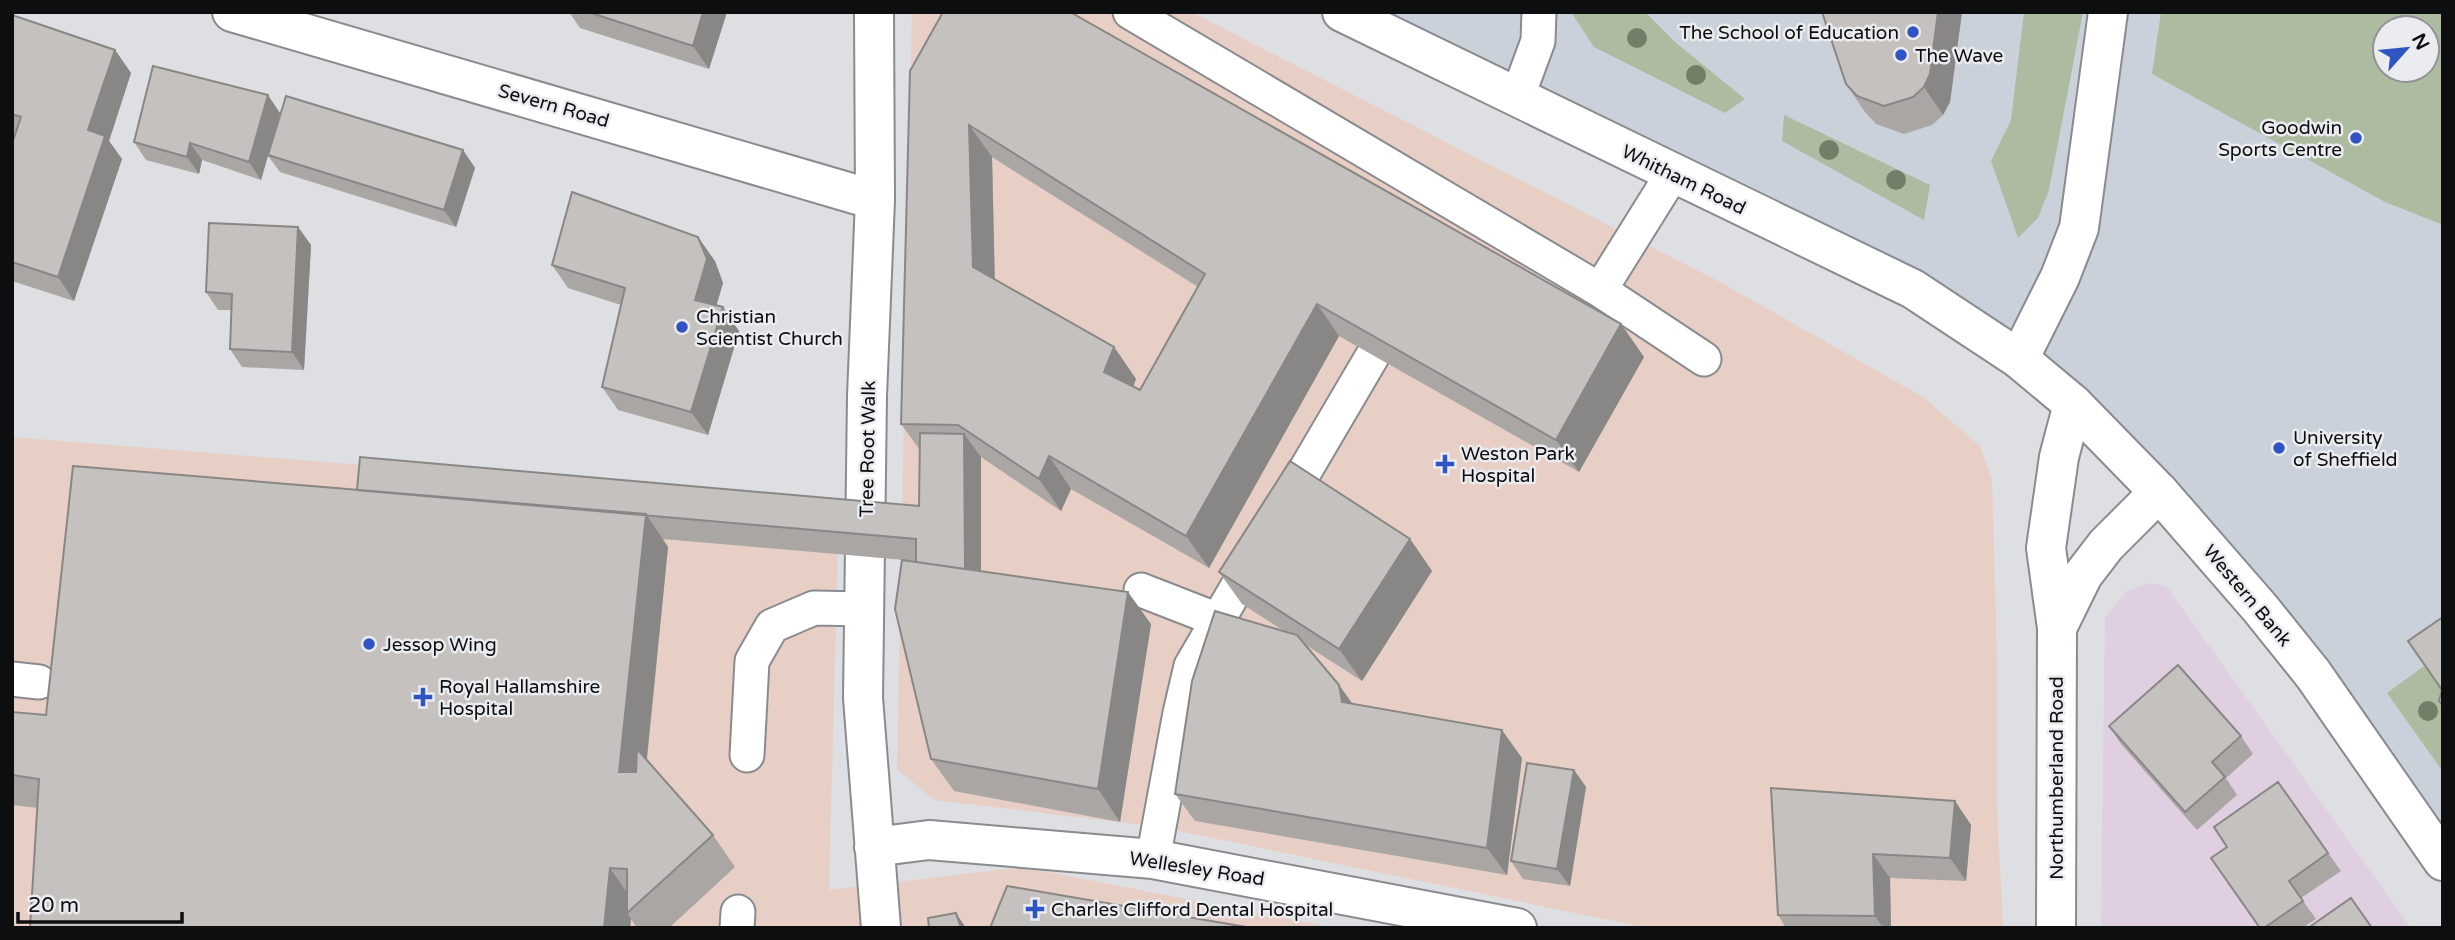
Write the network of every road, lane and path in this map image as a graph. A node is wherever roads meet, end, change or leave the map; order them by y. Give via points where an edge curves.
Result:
1 (232, 12) edge
2 (874, 12) edge
3 (1130, 12) edge
4 (1342, 12) edge
5 (1539, 12) edge
6 (2108, 12) edge
7 (1517, 98) junction
8 (1673, 173) junction
9 (876, 201) junction
10 (1600, 290) junction
11 (1373, 355) edge
12 (1704, 359) dead end
13 (2019, 359) junction
14 (2073, 404) junction
15 (2159, 492) junction
16 (1141, 590) dead end
17 (866, 609) junction
18 (1218, 620) junction
19 (2057, 628) junction
20 (747, 755) dead end
21 (874, 847) junction
22 (1153, 859) junction
23 (2443, 860) edge
24 (881, 928) edge
25 (1517, 928) edge
26 (2056, 928) edge

1 - 9 street, Severn Road
2 - 9 street, Tree Root Walk
3 - 10 lane via 1452,217
4 - 7 street, Whitham Road
5 - 7 lane via 1538,41
6 - 13 street via 2079,228
7 - 8 street, Whitham Road
8 - 10 lane
8 - 13 street, Whitham Road via 1913,289
9 - 17 street, Tree Root Walk via 867,396
10 - 12 lane
11 - 18 lane
13 - 14 street, Western Bank
14 - 15 street, Western Bank
14 - 19 street, Northumberland Road via 2059,457 2046,548
15 - 19 street, Northumberland Road via 2082,575
15 - 23 street, Western Bank via 2313,674
16 - 18 lane
17 - 20 lane via 814,608 772,626 752,661
17 - 21 street, Tree Root Walk via 863,698
18 - 22 lane via 1205,669 1180,713
19 - 26 street, Northumberland Road
21 - 22 street, Wellesley Road via 929,839
21 - 24 street, Tree Root Walk
22 - 25 street, Wellesley Road

